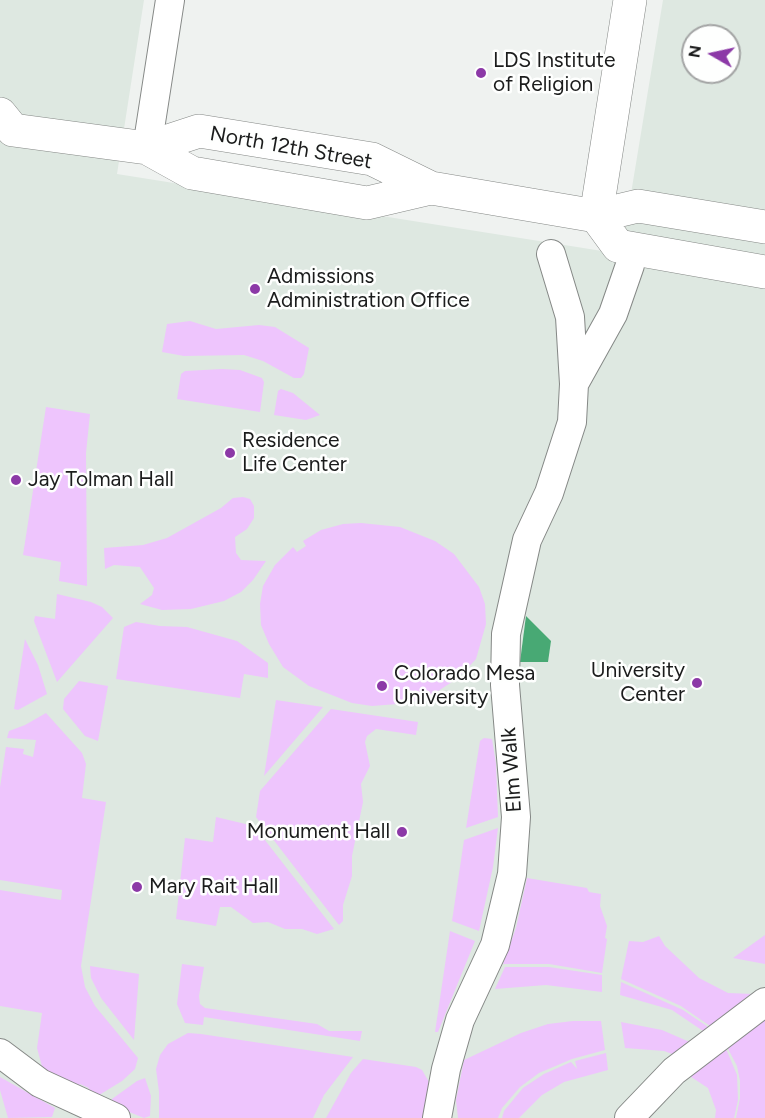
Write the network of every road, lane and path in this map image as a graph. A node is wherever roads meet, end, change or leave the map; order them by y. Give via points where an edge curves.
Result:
1 (170, 0) edge
2 (630, 0) edge
3 (4, 128) edge
4 (147, 148) junction
5 (431, 188) junction
6 (596, 216) junction
7 (765, 227) edge
8 (551, 254) dead end
9 (630, 265) dead end
10 (765, 272) edge
11 (574, 384) junction
12 (765, 1002) edge
13 (0, 1053) edge
14 (116, 1118) edge
15 (437, 1118) edge
16 (629, 1118) edge

1 - 4 street
2 - 6 main road
3 - 4 main road, North 12th Street
4 - 5 main road, North 12th Street via 192,172 367,203
4 - 5 main road, North 12th Street via 199,131 372,159
5 - 6 main road, North 12th Street
6 - 7 main road, North 12th Street via 638,206
6 - 10 main road via 618,246
8 - 11 street, Elm Walk via 570,317
9 - 11 street, Elm Walk via 613,314
11 - 15 street, Elm Walk via 572,422 549,493 527,540 506,634 505,685 516,817 512,874 495,945 460,1020
12 - 16 street via 674,1071
13 - 14 street via 40,1083

